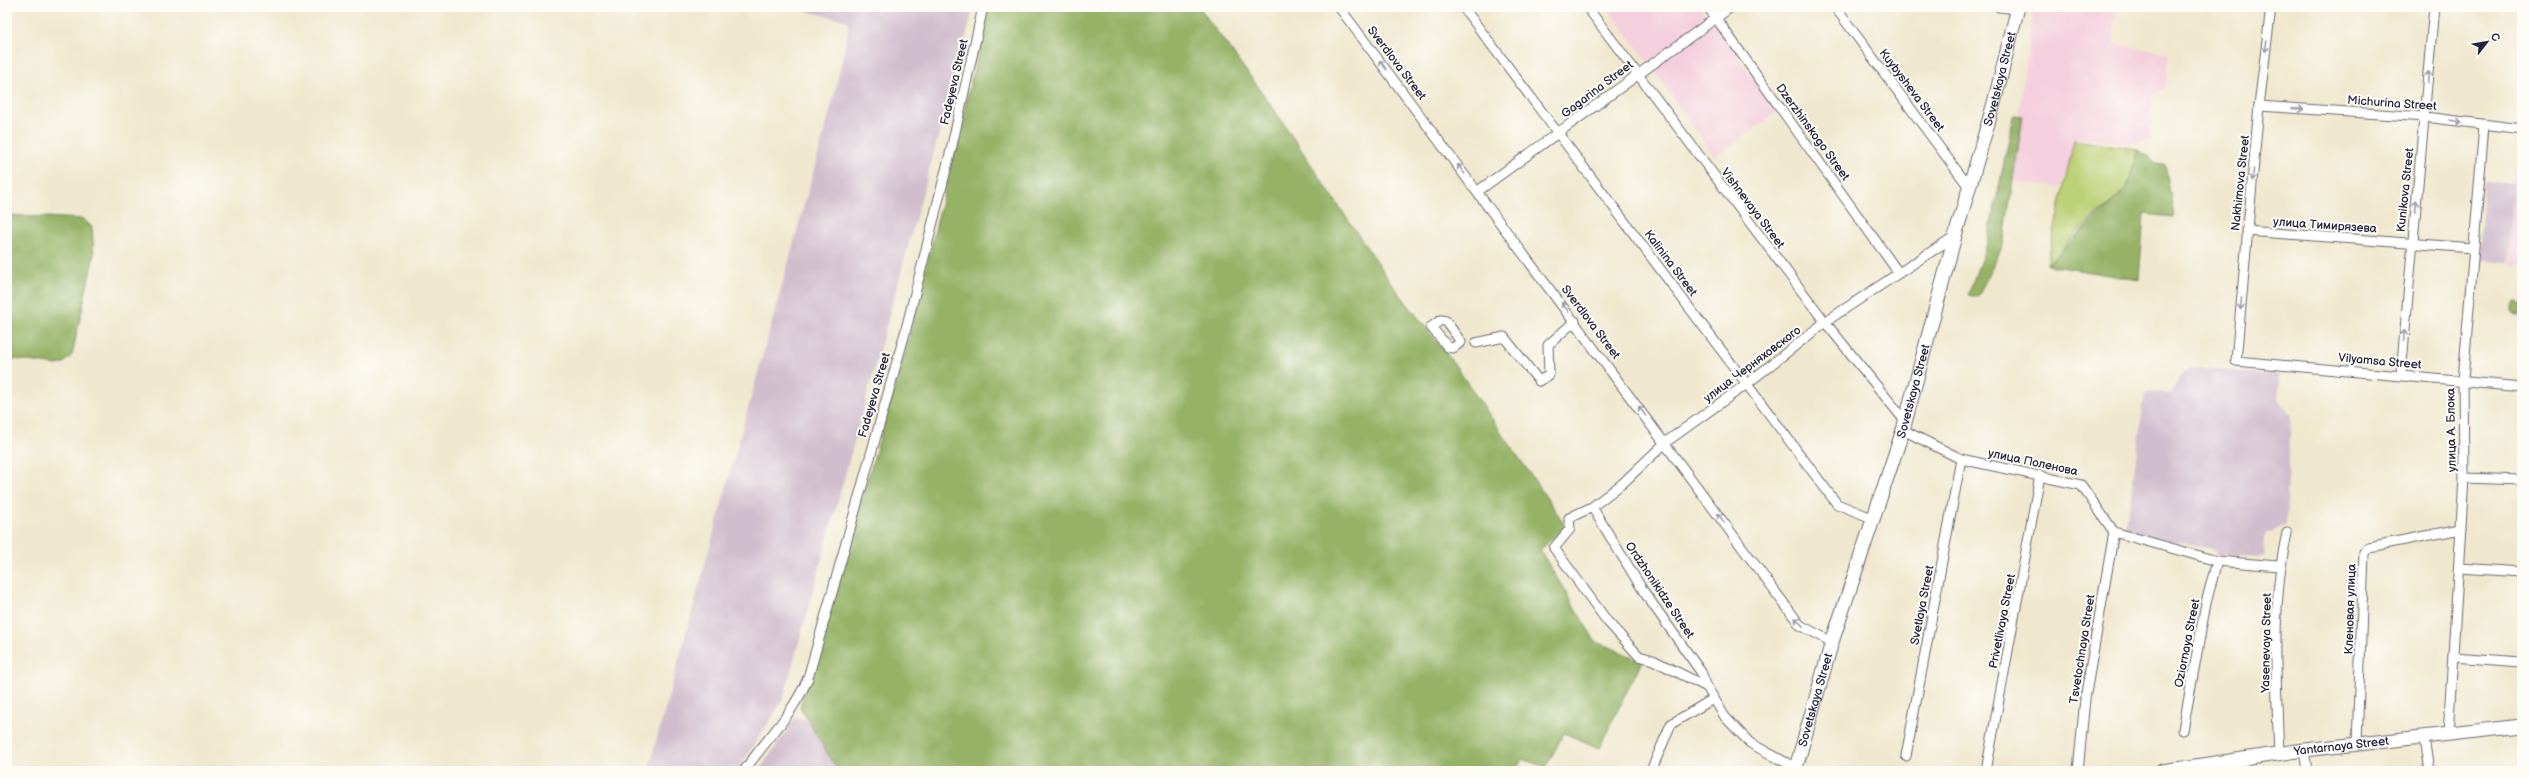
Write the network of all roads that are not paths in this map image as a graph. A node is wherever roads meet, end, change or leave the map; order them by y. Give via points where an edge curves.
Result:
1 (983, 7) edge
2 (1339, 7) edge
3 (1463, 7) edge
4 (1587, 7) edge
5 (1708, 7) edge
6 (1731, 7) edge
7 (1835, 7) edge
8 (1999, 7) edge
9 (2271, 7) edge
10 (2434, 7) edge
11 (2018, 8) edge
12 (1716, 18) junction
13 (1636, 74) junction
14 (2259, 106) junction
15 (2425, 117) junction
16 (2484, 125) junction
17 (2522, 129) edge
18 (1558, 133) junction
19 (1969, 187) junction
20 (1478, 191) junction
21 (2247, 231) junction
22 (1955, 236) junction
23 (2412, 244) junction
24 (2474, 248) junction
25 (1898, 272) junction
26 (1575, 321) junction
27 (1825, 322) junction
28 (1476, 343) dead end
29 (2236, 361) joint
30 (2401, 374) junction
31 (2463, 380) junction
32 (1748, 383) junction
33 (2522, 386) edge
34 (1904, 425) junction
35 (1666, 442) junction
36 (1961, 459) junction
37 (2040, 475) junction
38 (2464, 478) junction
39 (2522, 480) edge
40 (1592, 507) junction
41 (1872, 518) junction
42 (2461, 529) junction
43 (2114, 532) junction
44 (2287, 533) dead end
45 (2217, 561) junction
46 (2279, 566) junction
47 (2459, 568) junction
48 (2522, 572) edge
49 (1832, 642) junction
50 (2453, 657) junction
51 (2522, 662) edge
52 (1707, 687) junction
53 (1713, 699) junction
54 (2522, 726) edge
55 (2183, 730) dead end
56 (2448, 735) junction
57 (2424, 739) junction
58 (2357, 744) junction
59 (2304, 750) junction
60 (2279, 754) junction
61 (1906, 756) dead end
62 (1795, 769) edge
63 (2194, 769) edge
64 (744, 771) edge
65 (1651, 771) edge
66 (1986, 771) edge
67 (2078, 771) edge
68 (2162, 771) edge
69 (2307, 771) edge
70 (2429, 771) edge

1 - 64 street, Fadeyeva Street via 951,150 905,333 808,678 793,710
20 -> 2 street, Sverdlova Street
3 - 18 street, Kalinina Street
4 - 13 street, Vishnevaya Street
5 - 12 street, Dzerzhinskogo Street
6 - 12 street, Gagarina Street
7 - 19 street, Kuybysheva Street
8 - 11 street
9 -> 14 street, Nakhimova Street
15 -> 10 street, Kunikova Street
11 - 19 street, Sovetskaya Street
12 - 13 street, Gagarina Street
12 - 25 street, Dzerzhinskogo Street
13 - 18 street, Gagarina Street
13 - 27 street, Vishnevaya Street
14 -> 15 street, Michurina Street
14 -> 21 street, Nakhimova Street
15 -> 16 street, Michurina Street
23 -> 15 street, Kunikova Street
16 - 17 street, Michurina Street
16 - 24 street, улица А. Блока
18 - 20 street, Gagarina Street
18 - 32 street, Kalinina Street
19 - 22 street, Sovetskaya Street
26 -> 20 street, Sverdlova Street
21 - 23 street, улица Тимирязева
21 -> 29 street, Nakhimova Street
22 - 25 street, улица Черняховского
22 - 34 street, Sovetskaya Street
23 - 24 street, улица Тимирязева
30 -> 23 street, Kunikova Street
24 - 31 street, улица А. Блока
25 - 27 street, улица Черняховского
26 - 28 street via 1548,345 1549,375 1539,381 1504,337
35 -> 26 street, Sverdlova Street
27 - 32 street, улица Черняховского
27 - 34 street, Vishnevaya Street
29 - 30 street, Vilyamsa Street
30 - 31 street, Vilyamsa Street
31 - 33 street, Vilyamsa Street
31 - 38 street, улица А. Блока
32 - 35 street, улица Черняховского
32 - 41 street, Kalinina Street via 1837,504
34 - 36 street, улица Поленова
34 - 41 street, Sovetskaya Street
35 - 40 street, улица Черняховского via 1623,483
49 -> 35 street, Sverdlova Street via 1800,625
36 - 37 street, улица Поленова
36 - 61 street, Svetlaya Street
37 - 43 street, улица Поленова via 2081,484
37 - 66 street, Privetlivaya Street
38 - 39 street
38 - 42 street, улица А. Блока
40 - 52 street, Ordzhonikidze Street via 1644,592 1700,672
40 - 52 street, улица Черняховского via 1569,518 1570,529 1554,548 1607,621 1639,656 1653,660
41 - 49 street, Sovetskaya Street
42 - 47 street, улица А. Блока
42 - 58 street, Кленовая улица via 2369,547 2364,553
43 - 45 street
43 - 67 street, Tsvetochnaya Street via 2085,699
44 - 46 street, Yasenevaya Street
45 - 46 street
45 - 55 street, Oziornaya Street via 2206,603
46 - 60 street, Yasenevaya Street
47 - 48 street
47 - 50 street, улица А. Блока
49 - 62 street, Sovetskaya Street
50 - 51 street
50 - 56 street, улица А. Блока
52 - 53 street, Ordzhonikidze Street
53 - 62 street, Ordzhonikidze Street via 1725,717 1750,743
53 - 65 street via 1671,724
54 - 56 street, Yantarnaya Street
56 - 57 street, Yantarnaya Street
57 - 58 street, Yantarnaya Street
57 - 70 street
58 - 59 street, Yantarnaya Street
59 - 60 street, Yantarnaya Street
59 - 69 street
60 - 63 street, Yantarnaya Street
63 - 68 street, Yantarnaya Street

